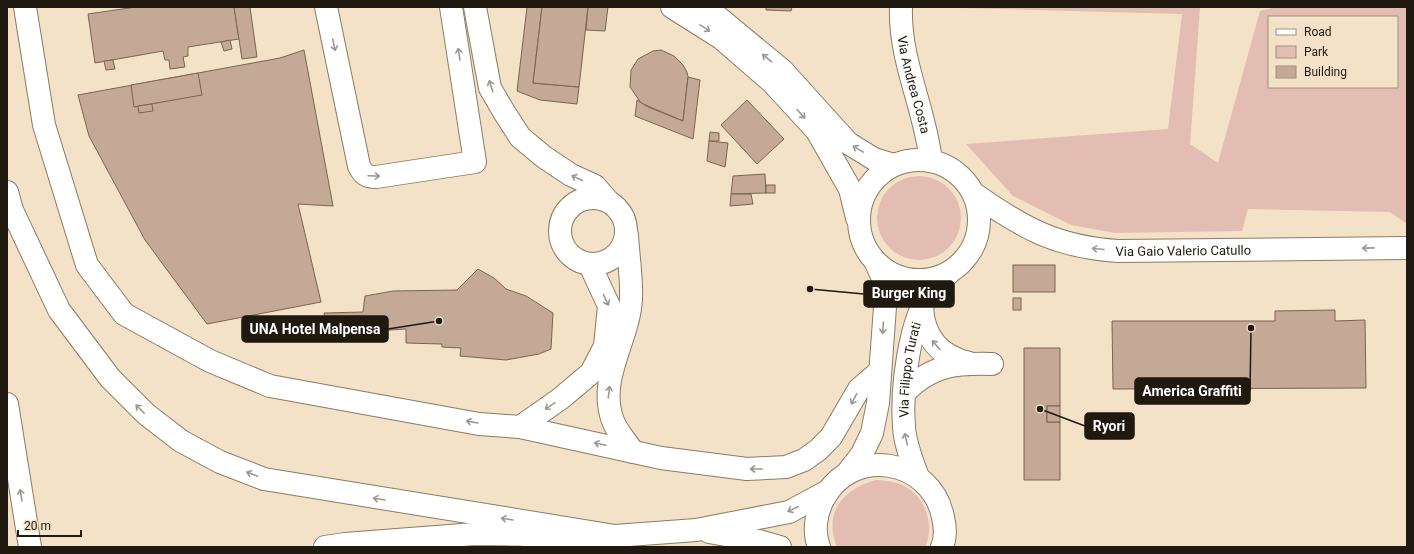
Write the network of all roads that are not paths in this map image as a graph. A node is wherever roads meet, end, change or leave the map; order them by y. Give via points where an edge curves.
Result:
1 (25, 7) edge
2 (326, 7) edge
3 (452, 7) edge
4 (475, 7) edge
5 (672, 7) edge
6 (901, 7) edge
7 (714, 11) edge
8 (931, 161) junction
9 (894, 165) junction
10 (7, 192) edge
11 (973, 193) junction
12 (608, 201) junction
13 (858, 219) junction
14 (627, 235) junction
15 (1407, 248) edge
16 (876, 262) junction
17 (590, 265) junction
18 (950, 272) junction
19 (922, 308) junction
20 (969, 363) junction
21 (992, 364) dead end
22 (880, 371) junction
23 (905, 392) junction
24 (7, 404) edge
25 (520, 427) junction
26 (633, 452) junction
27 (848, 472) junction
28 (918, 476) junction
29 (828, 491) junction
30 (696, 530) junction
31 (615, 536) junction
32 (30, 547) edge
33 (325, 547) edge
34 (534, 547) edge
35 (780, 547) edge
36 (819, 547) edge
37 (942, 547) edge

25 -> 1 main road via 479,424 270,386 210,361 124,314 87,265 44,125
2 -> 3 main road via 359,166 362,173 368,177 475,162
12 -> 4 main road via 595,186 570,175 520,137 490,88
5 -> 13 main road via 721,38 772,82 816,131 850,189
6 - 8 main road, Via Andrea Costa via 905,56 928,137
9 -> 7 main road via 874,159 848,143 782,70
8 - 9 main road via 912,160
8 - 11 main road via 950,168 966,182
9 - 13 main road via 878,176 866,191 859,205
31 -> 10 main road via 264,479 220,462 181,441 146,414 110,378 58,310 12,210
15 -> 11 main road, Via Gaio Valerio Catullo via 1118,251 1093,249 1052,239 1022,225
11 - 18 main road via 979,207 980,220 976,241 966,259
12 - 14 main road via 622,215
12 - 17 main road via 587,198 576,202 568,208 559,227 563,247 570,256
13 - 16 main road via 859,232 865,247
14 - 17 main road via 618,254 600,264
26 -> 14 main road via 613,422 608,402 612,370 631,299
16 - 18 main road via 892,274 910,280 931,279
16 -> 22 main road via 886,293
17 -> 25 main road via 609,306 605,346 591,373
18 - 19 main road, Via Filippo Turati via 931,291
20 -> 19 main road via 944,354 934,345 923,321
19 - 23 main road, Via Filippo Turati via 912,334
20 - 21 main road
20 - 23 main road via 938,369 920,378
22 -> 26 main road via 859,389 842,420 822,446 804,460 786,467 747,469
22 - 27 main road via 878,403 872,433 862,454
28 -> 23 main road, Via Filippo Turati via 904,428
32 -> 24 main road
26 -> 25 main road
27 - 28 main road via 884,464 902,468
27 - 29 main road
28 - 37 main road via 932,490 941,506 945,525
29 -> 30 main road via 789,512
29 - 36 main road via 819,507 816,525
30 - 31 main road
30 - 35 main road
31 - 33 main road via 474,534
31 - 34 main road

